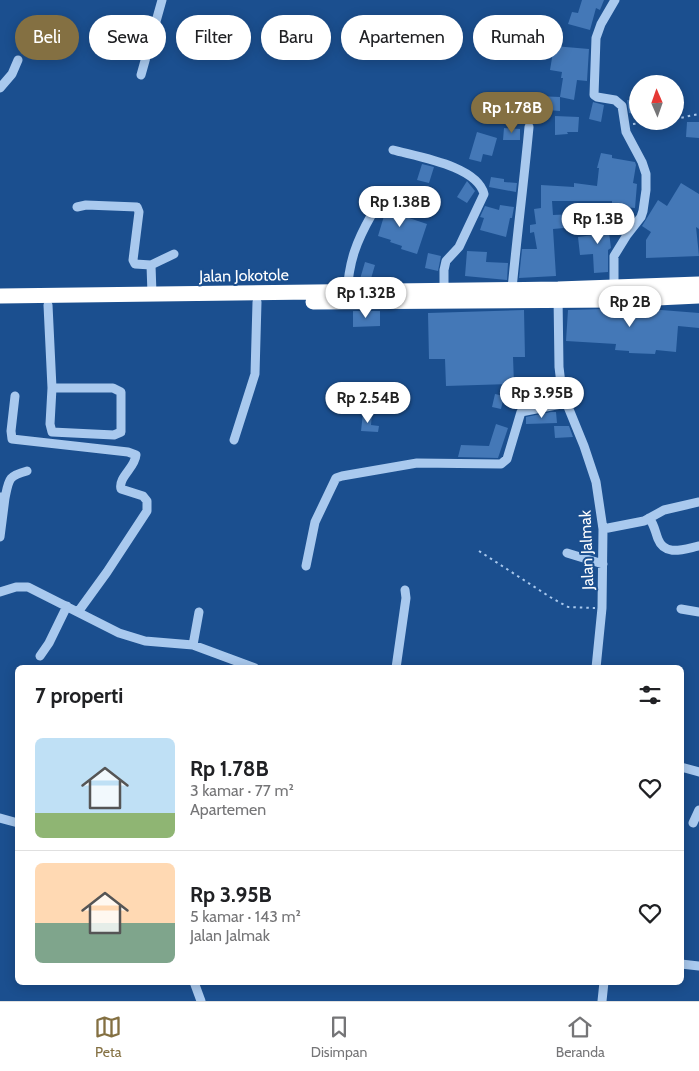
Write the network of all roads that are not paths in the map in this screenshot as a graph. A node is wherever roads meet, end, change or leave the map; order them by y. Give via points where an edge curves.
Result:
1 (162, 0) edge
2 (616, 0) edge
3 (18, 60) dead end
4 (141, 75) dead end
5 (0, 88) edge
6 (529, 127) dead end
7 (393, 150) dead end
8 (77, 207) dead end
9 (372, 214) dead end
10 (174, 254) dead end
11 (151, 265) junction
12 (699, 284) edge
13 (614, 286) junction
14 (512, 289) junction
15 (444, 290) junction
16 (152, 294) junction
17 (558, 294) junction
18 (0, 296) edge
19 (408, 296) junction
20 (699, 296) edge
21 (347, 297) junction
22 (257, 302) junction
23 (48, 305) junction
24 (0, 306) edge
25 (52, 388) junction
26 (15, 396) dead end
27 (566, 403) junction
28 (234, 440) dead end
29 (27, 471) dead end
30 (3, 497) edge
31 (699, 502) edge
32 (649, 518) junction
33 (603, 529) junction
34 (0, 537) edge
35 (699, 546) edge
36 (567, 552) dead end
37 (603, 564) junction
38 (306, 566) dead end
39 (405, 590) dead end
40 (0, 592) edge
41 (67, 606) junction
42 (681, 609) dead end
43 (78, 612) junction
44 (199, 612) dead end
45 (699, 612) edge
46 (192, 645) junction
47 (40, 656) dead end
48 (247, 665) edge
49 (396, 665) edge
50 (596, 665) edge
51 (684, 768) edge
52 (699, 772) edge
53 (699, 810) edge
54 (0, 818) edge
55 (15, 822) edge
56 (693, 823) dead end
57 (684, 964) edge
58 (699, 966) edge
59 (195, 985) edge
60 (604, 985) edge
61 (201, 1001) edge
62 (602, 1001) edge

1 - 4 street
2 - 13 street via 596,38 593,89 597,97 615,100 622,106 623,125 646,174 646,190 641,217 614,256
3 - 5 street via 12,74
6 - 14 street
7 - 15 street via 458,169 482,187 484,194 459,247 446,261
8 - 11 street via 137,207 133,260 138,266
9 - 21 street via 350,262
10 - 11 street
11 - 16 street
12 - 13 highway, Jalan Jokotole
13 - 17 highway, Jalan Jokotole
14 - 15 highway, Jalan Jokotole
14 - 17 highway, Jalan Jokotole
15 - 19 highway, Jalan Jokotole
16 - 18 highway, Jalan Jokotole
16 - 21 highway, Jalan Jokotole
17 - 19 highway, Jalan Jokotole
17 - 20 highway, Jalan Jokotole via 615,300
17 - 27 street, Jalan Jalmak via 559,367
19 - 21 highway, Jalan Jokotole
21 - 22 highway, Jalan Jokotole
22 - 23 highway, Jalan Jokotole
22 - 28 street via 254,379
23 - 24 highway, Jalan Jokotole
23 - 25 street
25 - 25 street via 52,432 114,435 121,432 121,392 118,389
26 - 43 street via 12,438 136,455 120,486 143,496 149,505 147,511
27 - 33 street, Jalan Jalmak via 596,482
27 - 38 street via 521,412 507,459 501,464 417,463 336,478 316,522
29 - 30 street via 14,474
30 - 34 street
31 - 32 street via 664,510
32 - 33 street
32 - 35 street via 665,550
33 - 37 street, Jalan Jalmak
36 - 37 street
37 - 50 street, Jalan Jalmak
39 - 49 street
40 - 41 street via 28,586
41 - 43 street
41 - 47 street
42 - 45 street
43 - 46 street via 120,634 145,641
44 - 46 street
46 - 48 street
51 - 52 street
53 - 56 street
54 - 55 street
57 - 58 street
59 - 61 street
60 - 62 street

